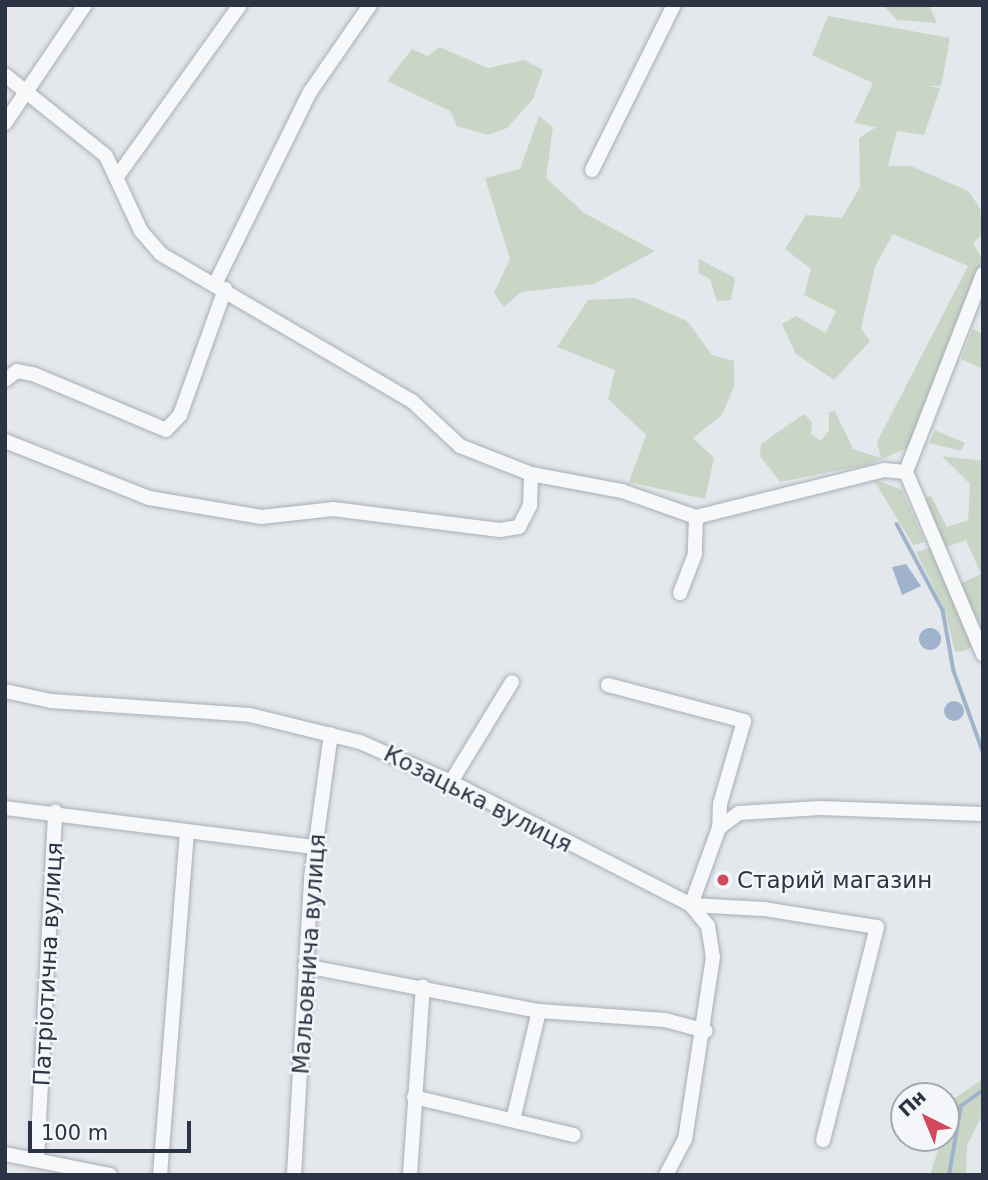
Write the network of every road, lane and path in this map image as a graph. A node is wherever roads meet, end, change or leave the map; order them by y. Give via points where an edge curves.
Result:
1 (85, 5) edge
2 (240, 5) edge
3 (370, 5) edge
4 (674, 5) edge
5 (5, 75) edge
6 (27, 89) junction
7 (5, 122) edge
8 (592, 170) dead end
9 (119, 174) junction
10 (983, 274) edge
11 (220, 286) junction
12 (5, 380) edge
13 (5, 440) edge
14 (906, 472) junction
15 (531, 474) junction
16 (696, 517) junction
17 (680, 593) dead end
18 (983, 654) edge
19 (512, 682) dead end
20 (608, 685) dead end
21 (5, 691) edge
22 (331, 734) junction
23 (451, 782) junction
24 (5, 808) edge
25 (55, 811) junction
26 (983, 814) edge
27 (719, 828) junction
28 (187, 835) junction
29 (315, 847) junction
30 (691, 905) junction
31 (306, 966) junction
32 (423, 986) junction
33 (539, 1011) junction
34 (706, 1031) junction
35 (414, 1097) junction
36 (513, 1120) junction
37 (574, 1135) dead end
38 (823, 1140) dead end
39 (5, 1154) edge
40 (37, 1160) junction
41 (110, 1175) edge
42 (160, 1175) edge
43 (294, 1175) edge
44 (410, 1175) edge
45 (666, 1175) edge

1 - 6 street
2 - 9 street
3 - 11 street via 272,162
4 - 8 street
5 - 6 street
6 - 7 street
6 - 9 street via 92,142
9 - 11 street via 149,242
10 - 14 street
11 - 12 street via 180,415 166,430 33,374 17,371
11 - 15 street via 413,402 460,446
13 - 15 street via 149,498 261,517 333,509 500,530 519,527 530,505
14 - 16 street via 884,470
14 - 18 street
15 - 16 street via 622,491
16 - 17 street via 695,554
19 - 23 street
20 - 27 street via 744,721 720,804
21 - 22 street, Козацька вулиця via 101,706 250,715
22 - 23 street, Козацька вулиця
22 - 29 street, Мальовнича вулиця
23 - 30 street, Козацька вулиця
24 - 25 street, Патріотична вулиця
25 - 28 street, Патріотична вулиця
25 - 40 street, Патріотична вулиця
26 - 27 street via 820,808 740,813
27 - 30 street
28 - 29 street, Патріотична вулиця
28 - 42 street
29 - 31 street, Мальовнича вулиця
30 - 34 street via 708,926 713,957
30 - 38 street via 764,909 877,928
31 - 32 street
31 - 43 street, Мальовнича вулиця
32 - 33 street
32 - 35 street
33 - 34 street via 665,1020
33 - 36 street
34 - 45 street via 685,1139
35 - 36 street
35 - 44 street
36 - 37 street
39 - 40 street
40 - 41 street

